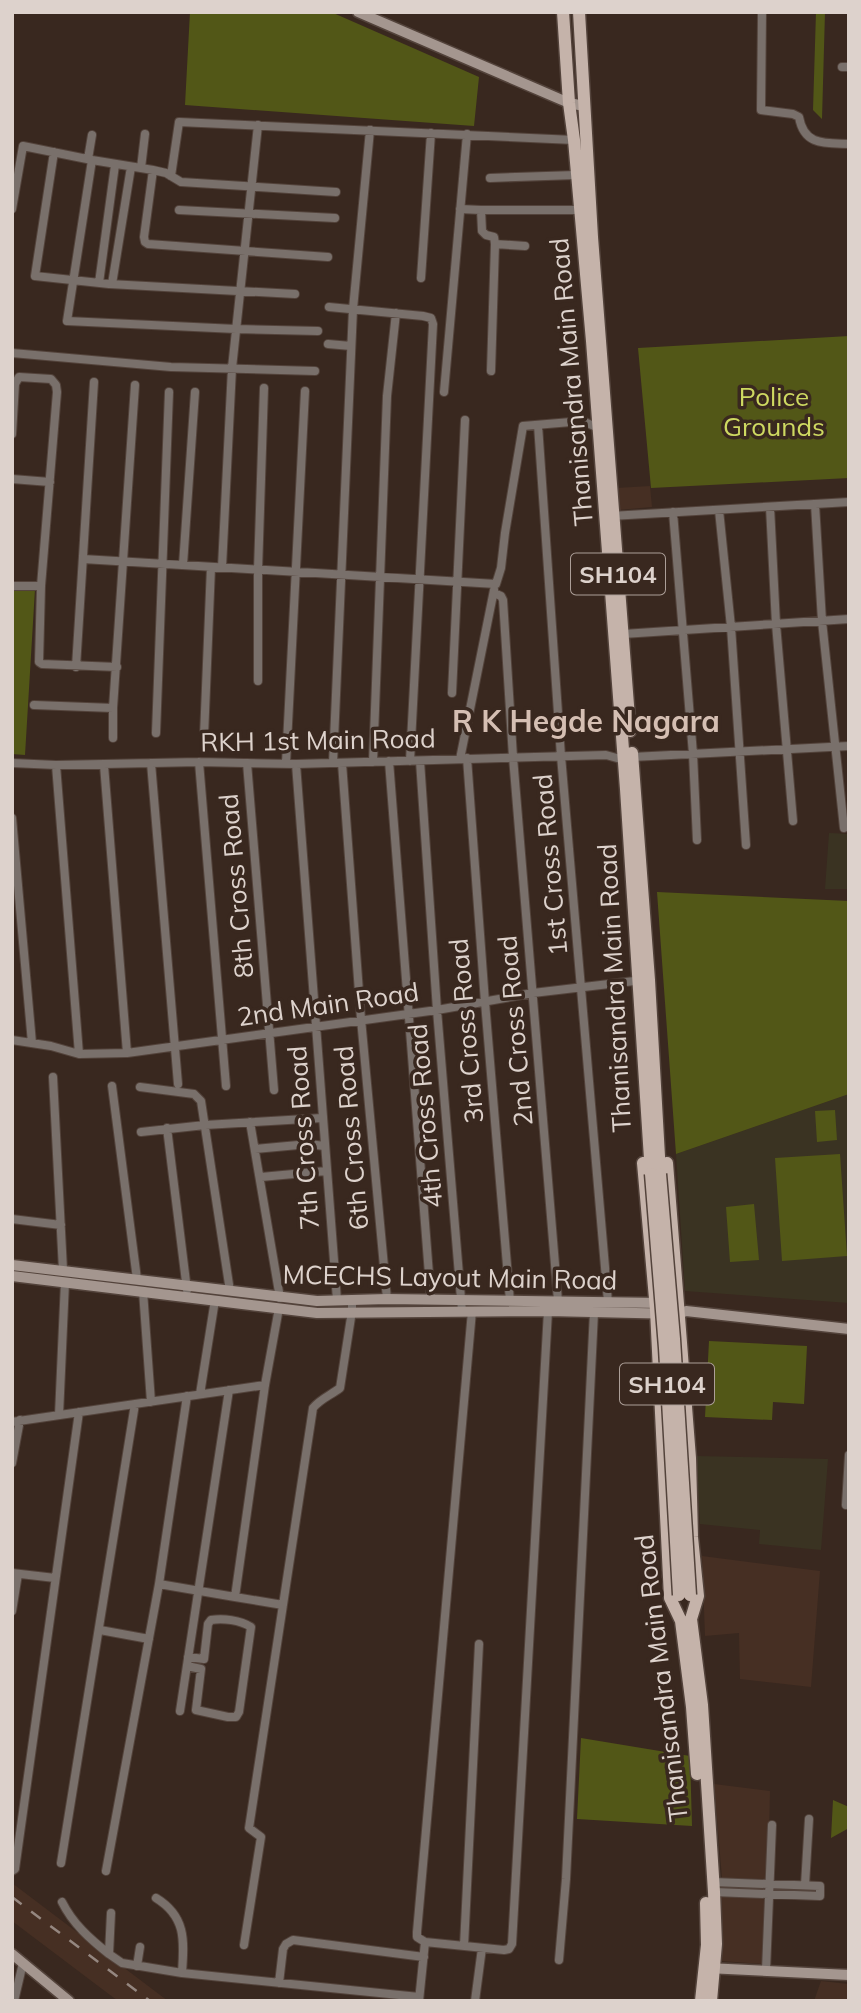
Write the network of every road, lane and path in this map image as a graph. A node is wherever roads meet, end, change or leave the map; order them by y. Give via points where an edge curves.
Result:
1 (358, 12) edge
2 (563, 12) edge
3 (579, 12) edge
4 (762, 12) edge
5 (569, 103) junction
6 (584, 106) junction
7 (258, 125) junction
8 (370, 130) junction
9 (431, 133) junction
10 (145, 134) dead end
11 (467, 134) junction
12 (92, 135) dead end
13 (574, 140) junction
14 (849, 144) edge
15 (54, 152) junction
16 (90, 160) junction
17 (115, 165) junction
18 (131, 167) junction
19 (141, 168) junction
20 (153, 170) junction
21 (576, 174) junction
22 (172, 176) junction
23 (490, 178) dead end
24 (14, 185) edge
25 (252, 186) junction
26 (336, 192) dead end
27 (12, 209) edge
28 (460, 209) junction
29 (179, 210) dead end
30 (481, 210) junction
31 (580, 211) junction
32 (248, 214) junction
33 (335, 218) dead end
34 (495, 244) junction
35 (525, 246) dead end
36 (244, 250) junction
37 (328, 257) dead end
38 (421, 278) dead end
39 (73, 281) junction
40 (99, 283) junction
41 (112, 284) junction
42 (240, 291) junction
43 (295, 294) dead end
44 (330, 307) dead end
45 (353, 309) junction
46 (396, 313) junction
47 (236, 329) junction
48 (318, 331) dead end
49 (328, 344) dead end
50 (351, 346) junction
51 (12, 354) edge
52 (232, 368) junction
53 (315, 371) dead end
54 (491, 371) dead end
55 (94, 382) dead end
56 (135, 385) dead end
57 (264, 387) dead end
58 (305, 391) dead end
59 (169, 392) dead end
60 (195, 392) dead end
61 (444, 392) dead end
62 (465, 420) dead end
63 (538, 425) junction
64 (598, 428) junction
65 (12, 434) edge
66 (12, 479) edge
67 (50, 482) junction
68 (849, 502) edge
69 (815, 504) junction
70 (770, 507) junction
71 (719, 510) junction
72 (673, 512) junction
73 (609, 516) junction
74 (83, 558) junction
75 (124, 561) junction
76 (163, 564) junction
77 (183, 565) junction
78 (211, 567) junction
79 (222, 568) junction
80 (258, 570) junction
81 (295, 572) junction
82 (341, 575) junction
83 (381, 578) junction
84 (419, 580) junction
85 (456, 582) junction
86 (12, 586) edge
87 (41, 586) junction
88 (495, 588) junction
89 (849, 619) edge
90 (822, 621) junction
91 (776, 624) junction
92 (731, 627) junction
93 (682, 630) junction
94 (623, 634) junction
95 (76, 667) junction
96 (117, 667) junction
97 (258, 681) dead end
98 (452, 693) dead end
99 (34, 705) dead end
100 (113, 708) junction
101 (156, 733) dead end
102 (204, 736) dead end
103 (113, 738) dead end
104 (835, 746) junction
105 (849, 746) edge
106 (786, 749) junction
107 (740, 751) junction
108 (693, 754) junction
109 (561, 755) junction
110 (513, 757) junction
111 (463, 759) junction
112 (628, 760) junction
113 (389, 761) junction
114 (410, 761) junction
115 (420, 761) junction
116 (12, 762) edge
117 (198, 762) junction
118 (373, 762) junction
119 (151, 763) junction
120 (247, 763) junction
121 (286, 763) junction
122 (338, 763) junction
123 (296, 764) junction
124 (56, 765) junction
125 (104, 765) junction
126 (12, 818) edge
127 (793, 821) dead end
128 (844, 828) dead end
129 (697, 840) dead end
130 (746, 845) dead end
131 (644, 980) junction
132 (581, 988) junction
133 (533, 993) junction
134 (485, 1002) junction
135 (438, 1010) junction
136 (409, 1013) junction
137 (361, 1019) junction
138 (316, 1027) junction
139 (269, 1033) junction
140 (12, 1040) edge
141 (222, 1041) junction
142 (32, 1042) junction
143 (78, 1042) junction
144 (176, 1047) junction
145 (60, 1049) junction
146 (127, 1053) junction
147 (79, 1054) junction
148 (53, 1077) dead end
149 (178, 1084) dead end
150 (112, 1086) dead end
151 (226, 1086) dead end
152 (140, 1087) dead end
153 (274, 1090) dead end
154 (322, 1118) junction
155 (250, 1122) junction
156 (205, 1125) junction
157 (167, 1128) junction
158 (141, 1132) dead end
159 (654, 1143) junction
160 (324, 1146) junction
161 (255, 1149) junction
162 (326, 1171) junction
163 (261, 1177) junction
164 (12, 1213) edge
165 (13, 1219) edge
166 (61, 1225) junction
167 (12, 1265) edge
168 (12, 1276) edge
169 (64, 1276) junction
170 (136, 1279) junction
171 (143, 1291) junction
172 (187, 1291) junction
173 (230, 1291) junction
174 (352, 1299) junction
175 (387, 1299) junction
176 (215, 1300) junction
177 (337, 1300) junction
178 (431, 1300) junction
179 (510, 1301) junction
180 (558, 1301) junction
181 (608, 1302) junction
182 (279, 1303) junction
183 (466, 1307) junction
184 (652, 1309) junction
185 (681, 1310) junction
186 (352, 1311) junction
187 (548, 1311) junction
188 (594, 1311) junction
189 (849, 1329) edge
190 (265, 1385) junction
191 (229, 1390) junction
192 (200, 1394) junction
193 (187, 1396) junction
194 (151, 1402) junction
195 (135, 1404) junction
196 (79, 1412) junction
197 (59, 1415) junction
198 (16, 1421) edge
199 (849, 1455) edge
200 (12, 1462) edge
201 (846, 1505) dead end
202 (692, 1537) junction
203 (666, 1539) junction
204 (15, 1574) edge
205 (55, 1578) junction
206 (159, 1584) junction
207 (199, 1591) junction
208 (235, 1597) junction
209 (283, 1605) junction
210 (12, 1611) edge
211 (686, 1620) junction
212 (100, 1630) junction
213 (149, 1639) junction
214 (478, 1644) dead end
215 (188, 1661) junction
216 (180, 1711) dead end
217 (809, 1819) dead end
218 (772, 1825) dead end
219 (61, 1863) dead end
220 (12, 1871) edge
221 (106, 1871) dead end
222 (770, 1884) junction
223 (805, 1885) junction
224 (714, 1887) junction
225 (769, 1894) junction
226 (156, 1898) dead end
227 (62, 1902) dead end
228 (111, 1913) dead end
229 (425, 1942) junction
230 (244, 1945) dead end
231 (464, 1946) junction
232 (140, 1947) dead end
233 (482, 1948) junction
234 (12, 1954) edge
235 (109, 1954) junction
236 (424, 1957) junction
237 (559, 1960) dead end
238 (23, 1963) junction
239 (137, 1966) junction
240 (709, 1968) junction
241 (766, 1970) junction
242 (182, 1973) junction
243 (849, 1975) edge
244 (279, 1983) junction
245 (15, 1986) edge
246 (419, 1999) edge
247 (14, 2001) edge
248 (69, 2001) edge
249 (475, 2001) edge
250 (701, 2001) edge
251 (710, 2001) edge

1 - 5 main road
2 - 5 main road, Thanisandra Main Road / SH104
3 - 6 main road, Thanisandra Main Road / SH104
4 - 14 street via 761,110 799,117 804,132 814,141
5 - 6 main road
5 - 13 main road, Thanisandra Main Road / SH104
6 - 73 main road, Thanisandra Main Road / SH104
7 - 8 street
7 - 22 street via 178,122
7 - 25 street
8 - 9 street
8 - 45 street, 6th Cross Road
9 - 11 street
9 - 38 street
10 - 19 street
11 - 13 street
11 - 28 street
12 - 16 street
13 - 21 main road, Thanisandra Main Road / SH104
15 - 16 street
15 - 24 street via 23,146
15 - 39 street via 35,276
16 - 17 street
16 - 39 street
17 - 18 street
17 - 40 street
18 - 19 street
18 - 41 street
19 - 20 street
20 - 22 street
20 - 36 street via 145,242
21 - 23 street
21 - 31 main road, Thanisandra Main Road / SH104
22 - 25 street via 181,182
24 - 27 street
25 - 26 street
25 - 32 street
28 - 30 street
28 - 61 street
29 - 32 street
30 - 31 street
30 - 34 street via 482,231 494,237
31 - 64 main road, Thanisandra Main Road / SH104
32 - 33 street
32 - 36 street
34 - 35 street
34 - 54 street
36 - 37 street
36 - 42 street
39 - 40 street
39 - 47 street via 67,321
40 - 41 street
41 - 42 street
42 - 43 street
42 - 47 street
44 - 45 street
45 - 46 street
45 - 50 street, 6th Cross Road
46 - 83 street via 387,396
46 - 84 street via 431,318 433,324
47 - 48 street
47 - 52 street
49 - 50 street
50 - 82 street, 6th Cross Road
51 - 52 street
52 - 53 street
52 - 79 street
55 - 74 street
56 - 75 street
57 - 80 street
58 - 81 street
59 - 76 street
60 - 77 street
62 - 85 street
63 - 64 street via 583,421
63 - 88 street, 3rd Cross Road via 523,426
63 - 109 street, 1st Cross Road
64 - 73 main road, Thanisandra Main Road / SH104
65 - 67 street via 19,377 51,379 57,392
66 - 67 street
67 - 87 street
68 - 69 street
69 - 70 street
69 - 90 street
70 - 71 street
70 - 91 street
71 - 72 street
71 - 92 street
72 - 73 street
72 - 93 street
73 - 94 main road, Thanisandra Main Road / SH104
73 - 112 main road, Thanisandra Main Road / SH104
74 - 75 street
74 - 95 street
75 - 76 street
75 - 96 street
76 - 77 street
76 - 101 street
77 - 78 street
78 - 79 street
78 - 102 street
79 - 80 street
80 - 81 street
80 - 97 street
81 - 82 street
81 - 121 street
82 - 83 street
82 - 122 street, 6th Cross Road
83 - 84 street
83 - 118 street
84 - 85 street
84 - 114 street
85 - 88 street
85 - 98 street
86 - 87 street
87 - 95 street via 38,659 42,664
88 - 110 street, 2nd Cross Road via 503,600
88 - 111 street, 3rd Cross Road
89 - 90 street
90 - 91 street
90 - 104 street
91 - 92 street
91 - 106 street
92 - 93 street
92 - 107 street
93 - 94 street
93 - 108 street
94 - 112 main road, Thanisandra Main Road / SH104
95 - 96 street
96 - 100 street
99 - 100 street
100 - 103 street
104 - 105 street, RKH 1st Main Road
104 - 106 street, RKH 1st Main Road
104 - 128 street
106 - 107 street, RKH 1st Main Road
106 - 127 street
107 - 108 street, RKH 1st Main Road
107 - 130 street
108 - 112 street, RKH 1st Main Road
108 - 129 street
109 - 110 street, RKH 1st Main Road
109 - 112 street, RKH 1st Main Road
109 - 132 street, 1st Cross Road
110 - 111 street, RKH 1st Main Road
110 - 133 street, 2nd Cross Road
111 - 115 street, RKH 1st Main Road
111 - 134 street, 3rd Cross Road
112 - 131 main road, Thanisandra Main Road / SH104
113 - 114 street, RKH 1st Main Road
113 - 118 street, RKH 1st Main Road
113 - 136 street
114 - 115 street, RKH 1st Main Road
115 - 135 street, 4th Cross Road
116 - 124 street, RKH 1st Main Road
117 - 119 street, RKH 1st Main Road
117 - 120 street, RKH 1st Main Road
117 - 141 street
118 - 122 street, RKH 1st Main Road
119 - 125 street, RKH 1st Main Road
119 - 144 street
120 - 121 street, RKH 1st Main Road
120 - 139 street, 8th Cross Road
121 - 123 street, RKH 1st Main Road
122 - 123 street, RKH 1st Main Road
122 - 137 street, 6th Cross Road
123 - 138 street, 7th Cross Road
124 - 125 street, RKH 1st Main Road
124 - 143 street
125 - 146 street
126 - 142 street
131 - 132 street, 2nd Main Road
131 - 159 main road, Thanisandra Main Road / SH104
132 - 133 street, 2nd Main Road
132 - 181 street, 1st Cross Road
133 - 134 street, 2nd Main Road
133 - 180 street, 2nd Cross Road
134 - 135 street, 2nd Main Road
134 - 179 street, 3rd Cross Road
135 - 136 street, 2nd Main Road
135 - 183 street, 4th Cross Road
136 - 137 street, 2nd Main Road
136 - 178 street
137 - 138 street, 2nd Main Road
137 - 175 street, 6th Cross Road
138 - 139 street, 2nd Main Road
138 - 154 street, 7th Cross Road
139 - 141 street, 2nd Main Road
139 - 153 street, 8th Cross Road
140 - 142 street, 2nd Main Road
141 - 144 street, 2nd Main Road
141 - 151 street
142 - 145 street, 2nd Main Road
143 - 145 street
143 - 147 street
144 - 146 street, 2nd Main Road
144 - 149 street
145 - 147 street, 2nd Main Road
146 - 147 street, 2nd Main Road
148 - 166 street
150 - 170 street
152 - 156 street via 194,1094 201,1101
154 - 155 street
154 - 160 street, 7th Cross Road
155 - 156 street
155 - 161 street
156 - 157 street
156 - 173 street
157 - 158 street
157 - 172 street
159 - 184 main road, Thanisandra Main Road / SH104 via 641,1150
159 - 185 main road, Thanisandra Main Road / SH104 via 666,1149
159 - 211 main road, SH104, bridge
160 - 161 street
160 - 162 street, 7th Cross Road
161 - 163 street
162 - 163 street
162 - 177 street, 7th Cross Road
163 - 182 street
164 - 165 street
165 - 166 street
166 - 169 street
167 - 169 main road, MCECHS Layout Main Road
168 - 169 main road, MCECHS Layout Main Road
169 - 170 main road, MCECHS Layout Main Road
169 - 171 main road, MCECHS Layout Main Road
169 - 197 street
170 - 172 main road, MCECHS Layout Main Road
171 - 172 main road, MCECHS Layout Main Road
171 - 194 street
172 - 173 main road, MCECHS Layout Main Road
172 - 176 main road, MCECHS Layout Main Road
173 - 182 main road, MCECHS Layout Main Road
174 - 175 main road, MCECHS Layout Main Road
174 - 177 main road, MCECHS Layout Main Road
174 - 186 street
175 - 178 main road, MCECHS Layout Main Road
176 - 182 main road, MCECHS Layout Main Road
176 - 192 street
177 - 182 main road, MCECHS Layout Main Road
178 - 183 main road, MCECHS Layout Main Road
179 - 180 main road, MCECHS Layout Main Road
179 - 183 main road, MCECHS Layout Main Road
180 - 181 main road, MCECHS Layout Main Road
181 - 184 main road, MCECHS Layout Main Road
182 - 186 main road, MCECHS Layout Main Road via 317,1313
182 - 190 street
183 - 186 main road, MCECHS Layout Main Road
183 - 187 main road, MCECHS Layout Main Road
183 - 229 street, 4th Cross Road via 417,1932
184 - 185 main road, MCECHS Layout Main Road
184 - 188 main road, MCECHS Layout Main Road
184 - 203 main road, Thanisandra Main Road / SH104 via 657,1330
185 - 189 main road, MCECHS Layout Main Road
185 - 202 main road, Thanisandra Main Road / SH104
186 - 209 street via 340,1388 313,1408
187 - 188 main road, MCECHS Layout Main Road
187 - 233 street via 512,1944 504,1950
188 - 237 street
190 - 191 street
190 - 208 street
191 - 192 street
191 - 207 street
192 - 193 street
193 - 194 street
193 - 206 street
194 - 195 street
195 - 196 street
195 - 212 street
196 - 197 street
196 - 205 street
197 - 198 street
198 - 200 street
199 - 201 street
202 - 203 main road
202 - 211 main road, Thanisandra Main Road / SH104 via 698,1596
203 - 211 main road, Thanisandra Main Road / SH104 via 670,1598
204 - 205 street
204 - 210 street
205 - 220 street
206 - 207 street
206 - 213 street
207 - 208 street
207 - 215 street
208 - 209 street
209 - 230 street via 249,1828 261,1837
211 - 224 main road, Thanisandra Main Road / SH104 via 702,1705
211 - 240 main road, Thanisandra Main Road / SH104
212 - 213 street
212 - 219 street
213 - 221 street
214 - 231 street
215 - 215 street via 204,1659 211,1620 251,1627 236,1717 196,1710 201,1669
215 - 216 street
217 - 223 street
218 - 222 street
222 - 223 street
222 - 224 street
222 - 225 street
223 - 225 street via 820,1886 820,1896
224 - 225 street
224 - 240 main road, Thanisandra Main Road / SH104 via 716,1944
225 - 241 street
226 - 242 street via 165,1903 183,1930
227 - 235 street via 88,1938
228 - 235 street
229 - 231 street
229 - 236 street, 4th Cross Road
231 - 233 street
232 - 239 street
233 - 249 street
234 - 238 main road
235 - 239 street
236 - 244 street via 293,1940 284,1950
236 - 246 street, 4th Cross Road
238 - 245 street
238 - 248 main road
239 - 242 street
240 - 241 main road
240 - 250 main road, Thanisandra Main Road / SH104
240 - 251 main road, Thanisandra Main Road / SH104
241 - 243 main road
242 - 244 street
244 - 246 street
245 - 247 street

